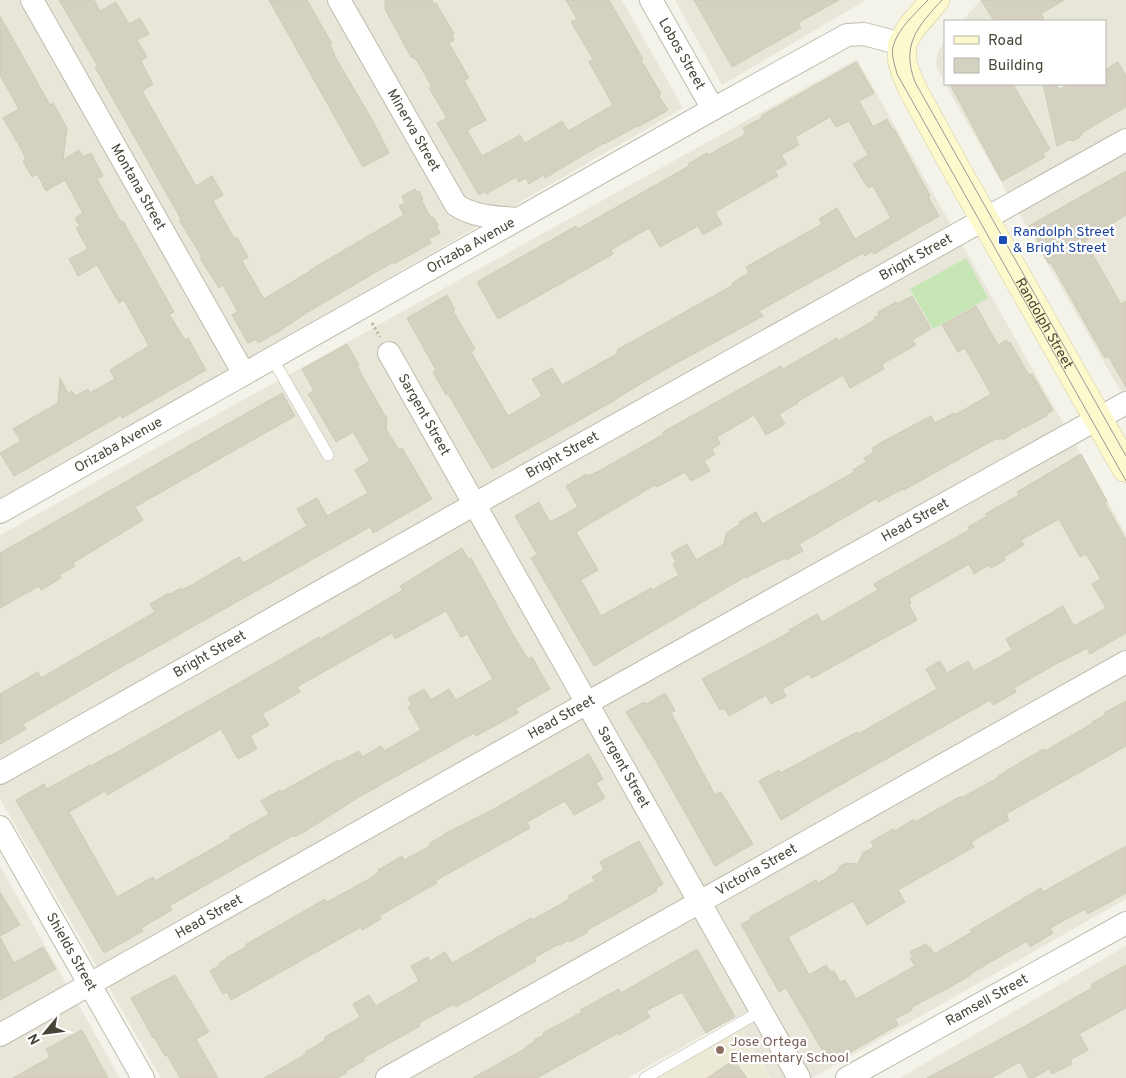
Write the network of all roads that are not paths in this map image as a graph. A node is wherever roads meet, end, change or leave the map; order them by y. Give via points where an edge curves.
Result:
1 (32, 0) edge
2 (339, 0) edge
3 (651, 0) edge
4 (935, 0) edge
5 (902, 44) junction
6 (713, 109) junction
7 (1126, 140) edge
8 (517, 219) junction
9 (985, 220) junction
10 (389, 353) road end
11 (272, 358) junction
12 (244, 374) junction
13 (1126, 403) edge
14 (1098, 419) junction
15 (328, 455) dead end
16 (1126, 468) edge
17 (3, 503) edge
18 (475, 504) junction
19 (1126, 662) edge
20 (587, 703) junction
21 (0, 773) edge
22 (0, 827) edge
23 (699, 901) junction
24 (1126, 924) edge
25 (90, 984) junction
26 (761, 1011) junction
27 (0, 1035) edge
28 (143, 1078) edge
29 (387, 1078) edge
30 (645, 1078) edge
31 (799, 1078) edge
32 (847, 1078) edge

1 - 12 street, Montana Street
2 - 8 street, Minerva Street via 456,205 476,214
3 - 6 street, Lobos Street
4 - 5 street
5 - 6 street, Orizaba Avenue via 864,34 847,35
5 - 9 street, Randolph Street via 902,61 913,90
6 - 8 street, Orizaba Avenue
7 - 9 street, Bright Street
8 - 11 street, Orizaba Avenue
9 - 14 street, Randolph Street
9 - 18 street, Bright Street
10 - 18 street, Sargent Street
11 - 12 street, Orizaba Avenue
11 - 15 lane
12 - 17 street, Orizaba Avenue
13 - 14 street, Head Street
14 - 16 street, Randolph Street
14 - 20 street, Head Street
18 - 20 street, Sargent Street
18 - 21 street, Bright Street
19 - 23 street, Victoria Street
20 - 23 street, Sargent Street
20 - 25 street, Head Street
22 - 25 street, Shields Street
23 - 26 street, Sargent Street
23 - 29 street, Victoria Street
24 - 32 street, Ramsell Street
25 - 27 street, Head Street
25 - 28 street, Shields Street
26 - 30 lane
26 - 31 street, Sargent Street

